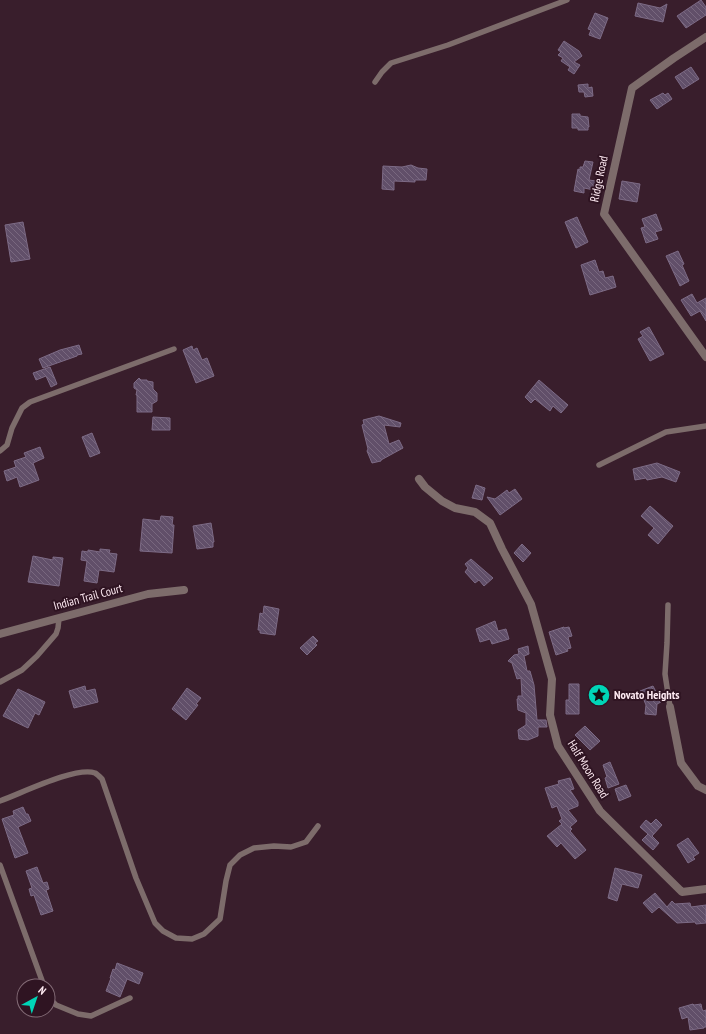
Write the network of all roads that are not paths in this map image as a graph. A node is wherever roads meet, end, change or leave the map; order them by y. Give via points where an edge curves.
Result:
1 (567, 0) edge
2 (706, 37) edge
3 (375, 82) dead end
4 (174, 349) dead end
5 (706, 357) edge
6 (706, 426) edge
7 (0, 451) edge
8 (599, 465) dead end
9 (419, 478) dead end
10 (184, 590) dead end
11 (668, 605) dead end
12 (59, 618) junction
13 (0, 634) edge
14 (0, 682) edge
15 (670, 707) joint
16 (706, 790) edge
17 (0, 801) edge
18 (318, 826) dead end
19 (0, 865) edge
20 (706, 889) edge
21 (41, 978) edge
22 (130, 998) dead end
23 (56, 1005) edge

1 - 3 lane via 448,45 391,63
2 - 5 street, Ridge Road via 632,88 604,214
4 - 7 lane via 30,402 22,408 7,445
6 - 8 lane via 666,432
9 - 20 street, Half Moon Road via 425,487 442,501 455,508 475,512 490,523 531,604 552,679 550,715 558,746 600,811 682,892
10 - 12 street, Indian Trail Court via 148,594
11 - 15 lane via 665,674
12 - 13 street, Indian Trail Court
12 - 14 lane via 56,634 37,656 22,670
15 - 16 street via 681,763 698,786
17 - 18 lane via 45,782 75,773 95,773 102,779 136,878 155,923 176,938 192,939 204,934 220,919 230,865 240,855 254,848 291,847 306,842
19 - 21 lane
22 - 23 lane via 91,1016

